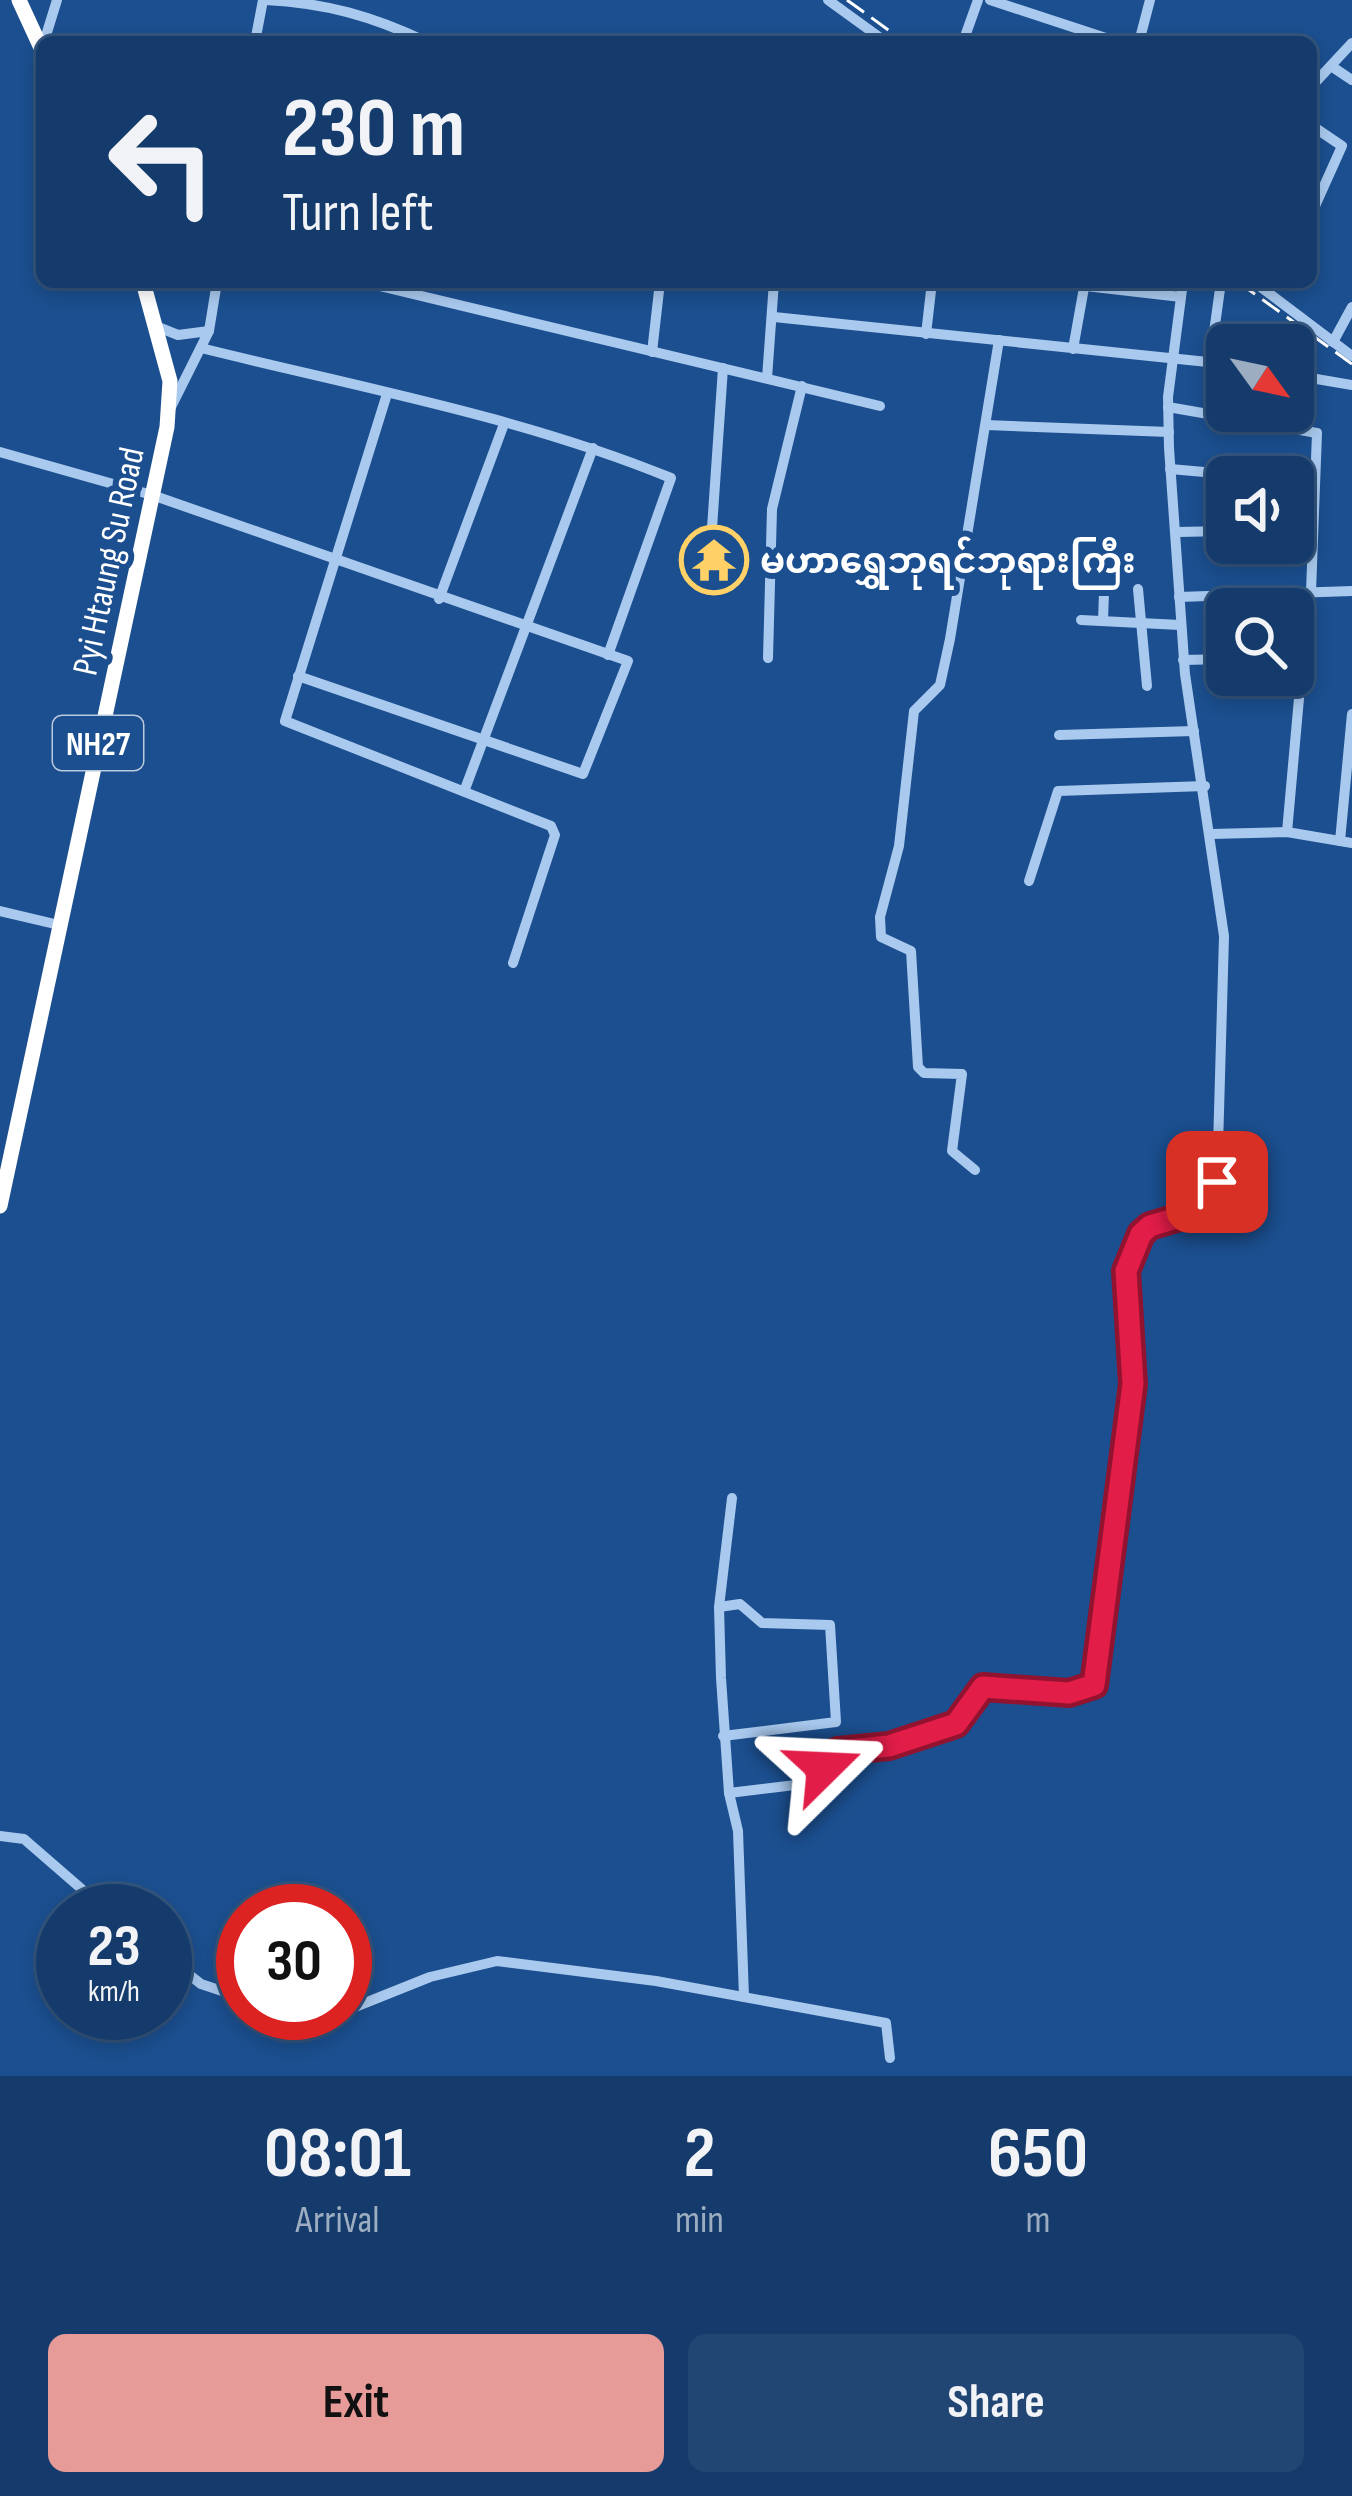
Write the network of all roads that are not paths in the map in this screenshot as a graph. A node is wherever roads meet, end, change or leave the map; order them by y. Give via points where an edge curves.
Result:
1 (19, 0) edge
2 (57, 0) edge
3 (264, 0) edge
4 (828, 0) edge
5 (978, 0) edge
6 (990, 0) edge
7 (1150, 0) edge
8 (37, 36) edge
9 (46, 36) edge
10 (256, 36) edge
11 (416, 36) edge
12 (878, 36) edge
13 (965, 36) edge
14 (1100, 36) edge
15 (1140, 36) edge
16 (1352, 43) edge
17 (1331, 66) junction
18 (1352, 80) edge
19 (1317, 81) edge
20 (1317, 129) edge
21 (1347, 149) edge
22 (1317, 204) edge
23 (145, 288) edge
24 (216, 288) edge
25 (388, 288) edge
26 (659, 288) edge
27 (775, 288) edge
28 (931, 288) edge
29 (1084, 288) edge
30 (1115, 288) edge
31 (1182, 288) edge
32 (1268, 288) edge
33 (1220, 289) dead end
34 (1181, 297) junction
35 (1352, 307) edge
36 (774, 317) junction
37 (1215, 324) edge
38 (158, 327) junction
39 (209, 331) junction
40 (926, 334) junction
41 (999, 340) junction
42 (1333, 342) junction
43 (201, 348) junction
44 (1073, 349) junction
45 (652, 352) junction
46 (1172, 356) junction
47 (1352, 356) edge
48 (1206, 360) edge
49 (723, 368) junction
50 (767, 378) junction
51 (1314, 379) edge
52 (802, 386) junction
53 (1352, 386) edge
54 (387, 394) junction
55 (880, 406) dead end
56 (1168, 407) junction
57 (168, 412) junction
58 (504, 424) junction
59 (986, 425) junction
60 (1168, 432) junction
61 (593, 448) junction
62 (0, 452) edge
63 (1170, 470) junction
64 (1206, 473) edge
65 (1314, 491) edge
66 (152, 495) junction
67 (712, 528) dead end
68 (1206, 531) edge
69 (1178, 532) junction
70 (334, 561) junction
71 (1138, 589) dead end
72 (1352, 591) edge
73 (1104, 592) dead end
74 (1314, 592) edge
75 (1206, 596) edge
76 (1179, 597) junction
77 (439, 599) junction
78 (1082, 620) dead end
79 (1103, 621) junction
80 (1140, 623) junction
81 (1180, 625) junction
82 (527, 629) junction
83 (608, 655) junction
84 (768, 658) dead end
85 (1206, 659) edge
86 (1184, 660) junction
87 (298, 676) junction
88 (1147, 686) dead end
89 (1299, 696) edge
90 (1352, 714) edge
91 (1195, 730) junction
92 (1059, 736) dead end
93 (484, 740) junction
94 (1205, 786) junction
95 (465, 789) junction
96 (1287, 832) junction
97 (1211, 834) junction
98 (1346, 842) edge
99 (1029, 881) dead end
100 (0, 911) edge
101 (59, 925) junction
102 (513, 963) dead end
103 (974, 1170) dead end
104 (0, 1206) edge
105 (732, 1498) dead end
106 (719, 1607) junction
107 (723, 1736) junction
108 (729, 1793) junction
109 (0, 1836) edge
110 (76, 1884) edge
111 (744, 1997) junction
112 (372, 2000) edge
113 (890, 2058) dead end

1 - 8 highway
2 - 9 street
3 - 10 street
3 - 11 street via 346,8
4 - 12 street
5 - 13 street
6 - 14 street
7 - 15 street
16 - 17 street
17 - 18 street
17 - 19 street
20 - 21 street
21 - 22 street
23 - 38 highway, Pyi Htaung Su Road / NH27
24 - 39 street
25 - 45 street
26 - 45 street
27 - 36 street
28 - 40 street
29 - 44 street
30 - 34 street
31 - 34 street
32 - 42 street
33 - 37 street
34 - 46 street
35 - 42 street
36 - 40 street
36 - 50 street
38 - 39 street via 178,335
38 - 57 highway, Pyi Htaung Su Road / NH27
39 - 43 street
40 - 41 street
41 - 44 street
41 - 59 street
42 - 47 street
43 - 54 street
43 - 57 street
44 - 46 street
45 - 49 street
46 - 48 street
46 - 56 street
49 - 50 street
49 - 67 street
50 - 52 street
51 - 53 street
52 - 55 street
52 - 84 street via 772,509
54 - 58 street
54 - 70 street
56 - 60 street
56 - 65 street via 1317,433
57 - 66 highway, Pyi Htaung Su Road / NH27
58 - 61 street
58 - 77 street
59 - 60 street
59 - 103 street via 940,685 914,711 899,846 880,916 881,937 911,951 918,1067 962,1074 952,1151
60 - 63 street
61 - 82 street
61 - 83 street via 671,478
62 - 66 street
63 - 64 street
63 - 69 street
66 - 70 street
66 - 101 highway, Pyi Htaung Su Road / NH27
68 - 69 street
69 - 76 street
70 - 77 street
70 - 87 street
71 - 80 street
72 - 74 street
73 - 79 street
75 - 76 street
76 - 81 street
77 - 82 street
78 - 79 street
79 - 80 street
80 - 81 street
80 - 88 street
81 - 86 street
82 - 83 street
82 - 93 street
83 - 93 street via 628,661 587,773
85 - 86 street
86 - 91 street
87 - 93 street
87 - 95 street via 286,722
89 - 96 street
90 - 98 street
91 - 92 street
91 - 94 street
93 - 95 street
94 - 97 street
94 - 99 street via 1058,791
95 - 102 street via 556,835
96 - 97 street
96 - 98 street
97 - 108 street via 1224,936 1217,1182 1206,1209 1141,1234 1126,1271 1133,1384 1094,1685 1069,1693 983,1687 956,1724 830,1754 820,1782
100 - 101 street
101 - 104 highway, Pyi Htaung Su Road / NH27
105 - 106 street
106 - 107 street
106 - 107 street via 740,1604 762,1623 830,1625 836,1722
107 - 108 street
108 - 111 street via 738,1831
109 - 110 street via 24,1838
111 - 112 street via 497,1961
111 - 113 street via 886,2023

